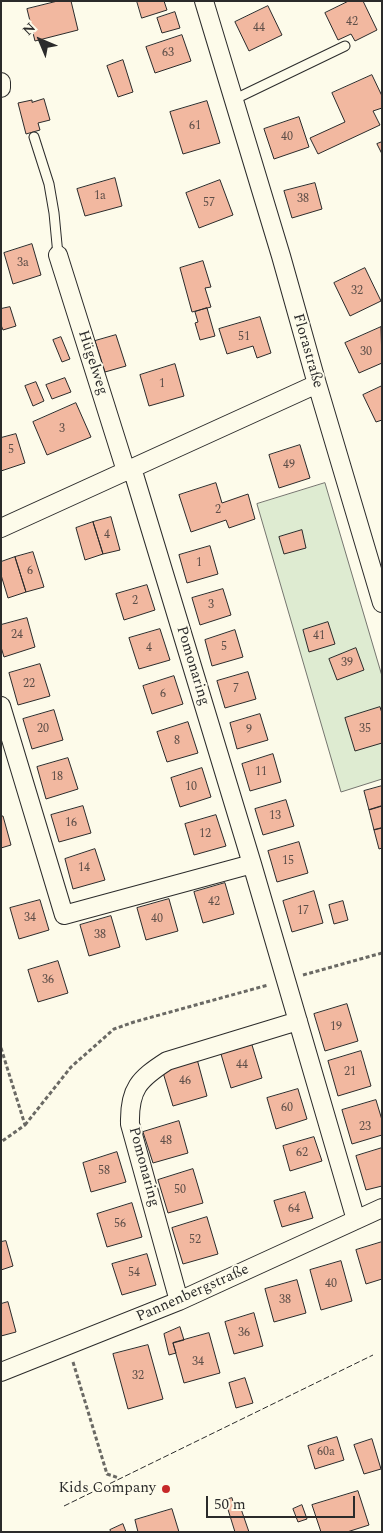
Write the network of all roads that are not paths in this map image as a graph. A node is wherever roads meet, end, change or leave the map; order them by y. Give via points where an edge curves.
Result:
1 (204, 1) edge
2 (345, 46) dead end
3 (1, 82) edge
4 (1, 88) edge
5 (232, 100) junction
6 (34, 137) dead end
7 (58, 255) joint
8 (317, 384) junction
9 (129, 469) junction
10 (1, 528) edge
11 (382, 602) edge
12 (1, 706) edge
13 (252, 864) junction
14 (298, 1021) junction
15 (382, 1208) edge
16 (356, 1220) junction
17 (179, 1301) junction
18 (1, 1372) edge

1 - 5 street, Florastraße
2 - 5 lane
3 - 4 street
5 - 8 street, Florastraße
6 - 7 lane via 54,212
7 - 9 street, Hügelweg
8 - 9 street
8 - 11 street, Florastraße
9 - 10 street
9 - 13 street, Pomonaring
12 - 13 street via 64,915
13 - 14 street, Pomonaring
14 - 16 street, Pomonaring
14 - 17 street, Pomonaring via 167,1061 148,1073 136,1088 130,1105 130,1124
15 - 16 street, Pannenbergstraße
16 - 17 street, Pannenbergstraße
17 - 18 street, Pannenbergstraße

